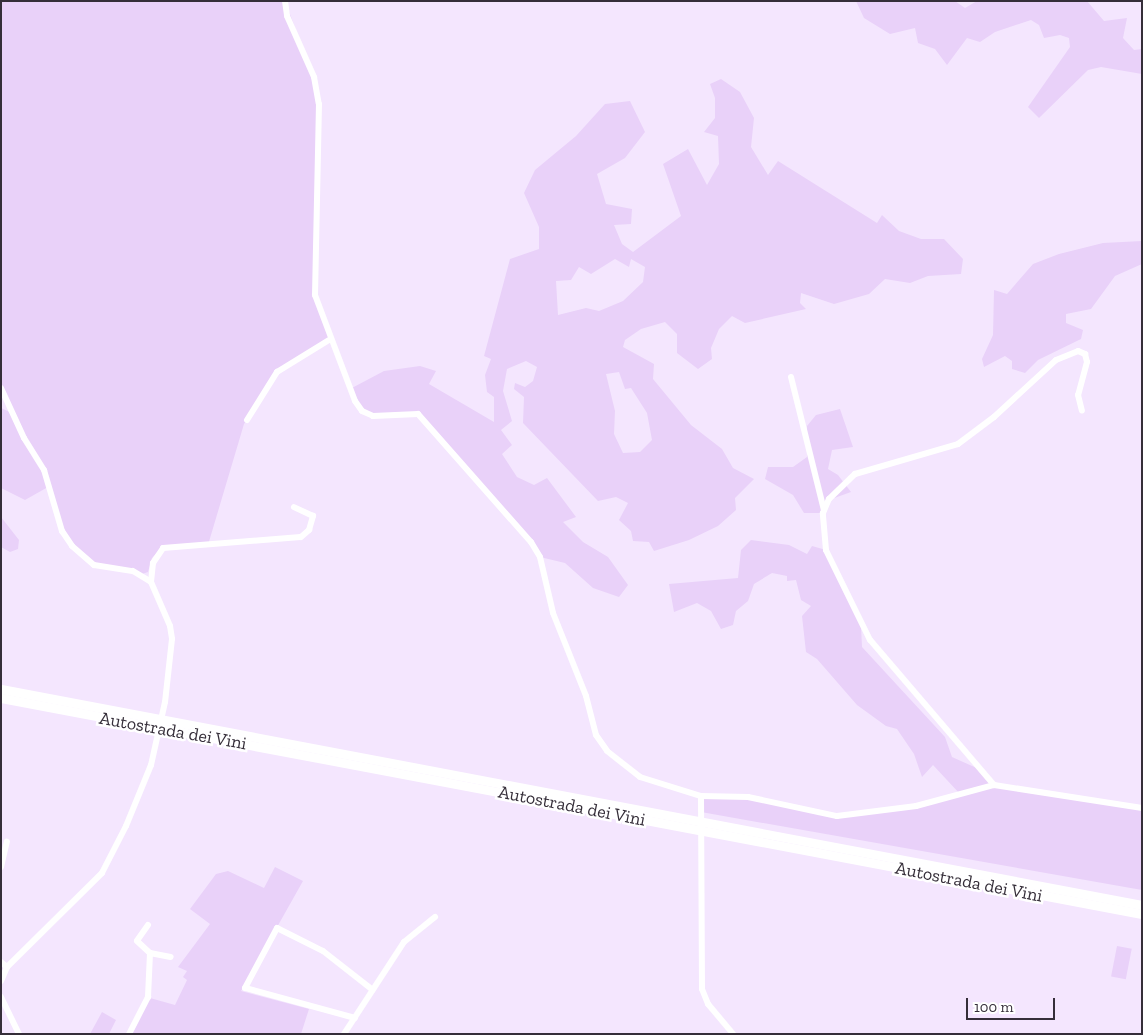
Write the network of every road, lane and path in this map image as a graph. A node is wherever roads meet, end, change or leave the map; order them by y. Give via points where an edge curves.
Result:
1 (285, 1) edge
2 (329, 340) junction
3 (791, 377) dead end
4 (1, 388) edge
5 (1082, 411) dead end
6 (247, 420) dead end
7 (294, 507) dead end
8 (824, 510) junction
9 (151, 582) junction
10 (1, 689) edge
11 (1, 698) edge
12 (239, 738) junction
13 (994, 785) junction
14 (701, 796) junction
15 (1142, 808) edge
16 (718, 829) junction
17 (7, 842) dead end
18 (1, 867) edge
19 (1142, 905) edge
20 (1142, 914) edge
21 (435, 917) dead end
22 (148, 925) dead end
23 (150, 953) junction
24 (171, 957) dead end
25 (1, 962) edge
26 (7, 968) junction
27 (1, 981) edge
28 (373, 990) junction
29 (1, 997) edge
30 (355, 1018) junction
31 (19, 1034) edge
32 (129, 1034) edge
33 (344, 1034) edge
34 (733, 1034) edge

1 - 2 street via 287,16 314,77 319,104 315,295
2 - 6 street via 277,372
2 - 14 street via 362,411 373,416 418,414 531,542 540,557 553,613 586,696 596,735 606,751 640,777
3 - 8 street
4 - 9 street via 24,438 44,470 62,531 72,546 94,565 133,571
5 - 8 street via 1078,396 1087,362 1085,354 1078,351 1056,360 972,436 948,448 855,474 835,493
7 - 9 street via 314,516 309,530 301,537 163,548 153,563
8 - 13 street via 826,550 870,640
9 - 26 street via 170,626 172,639 165,702 142,793 102,873
10 - 12 highway, Autostrada dei Vini
11 - 12 highway, Autostrada dei Vini via 80,714
12 - 16 highway, Autostrada dei Vini
13 - 14 street via 916,806 837,816 748,797
13 - 15 street
14 - 34 street via 702,989 708,1004
16 - 19 highway, Autostrada dei Vini
16 - 20 highway, Autostrada dei Vini
17 - 18 street
21 - 28 street via 404,942
22 - 23 street via 137,941
23 - 24 street
23 - 32 street via 148,997
25 - 26 street
26 - 27 street
28 - 30 street
28 - 30 street via 323,951 277,928 245,988
29 - 31 street
30 - 33 street

